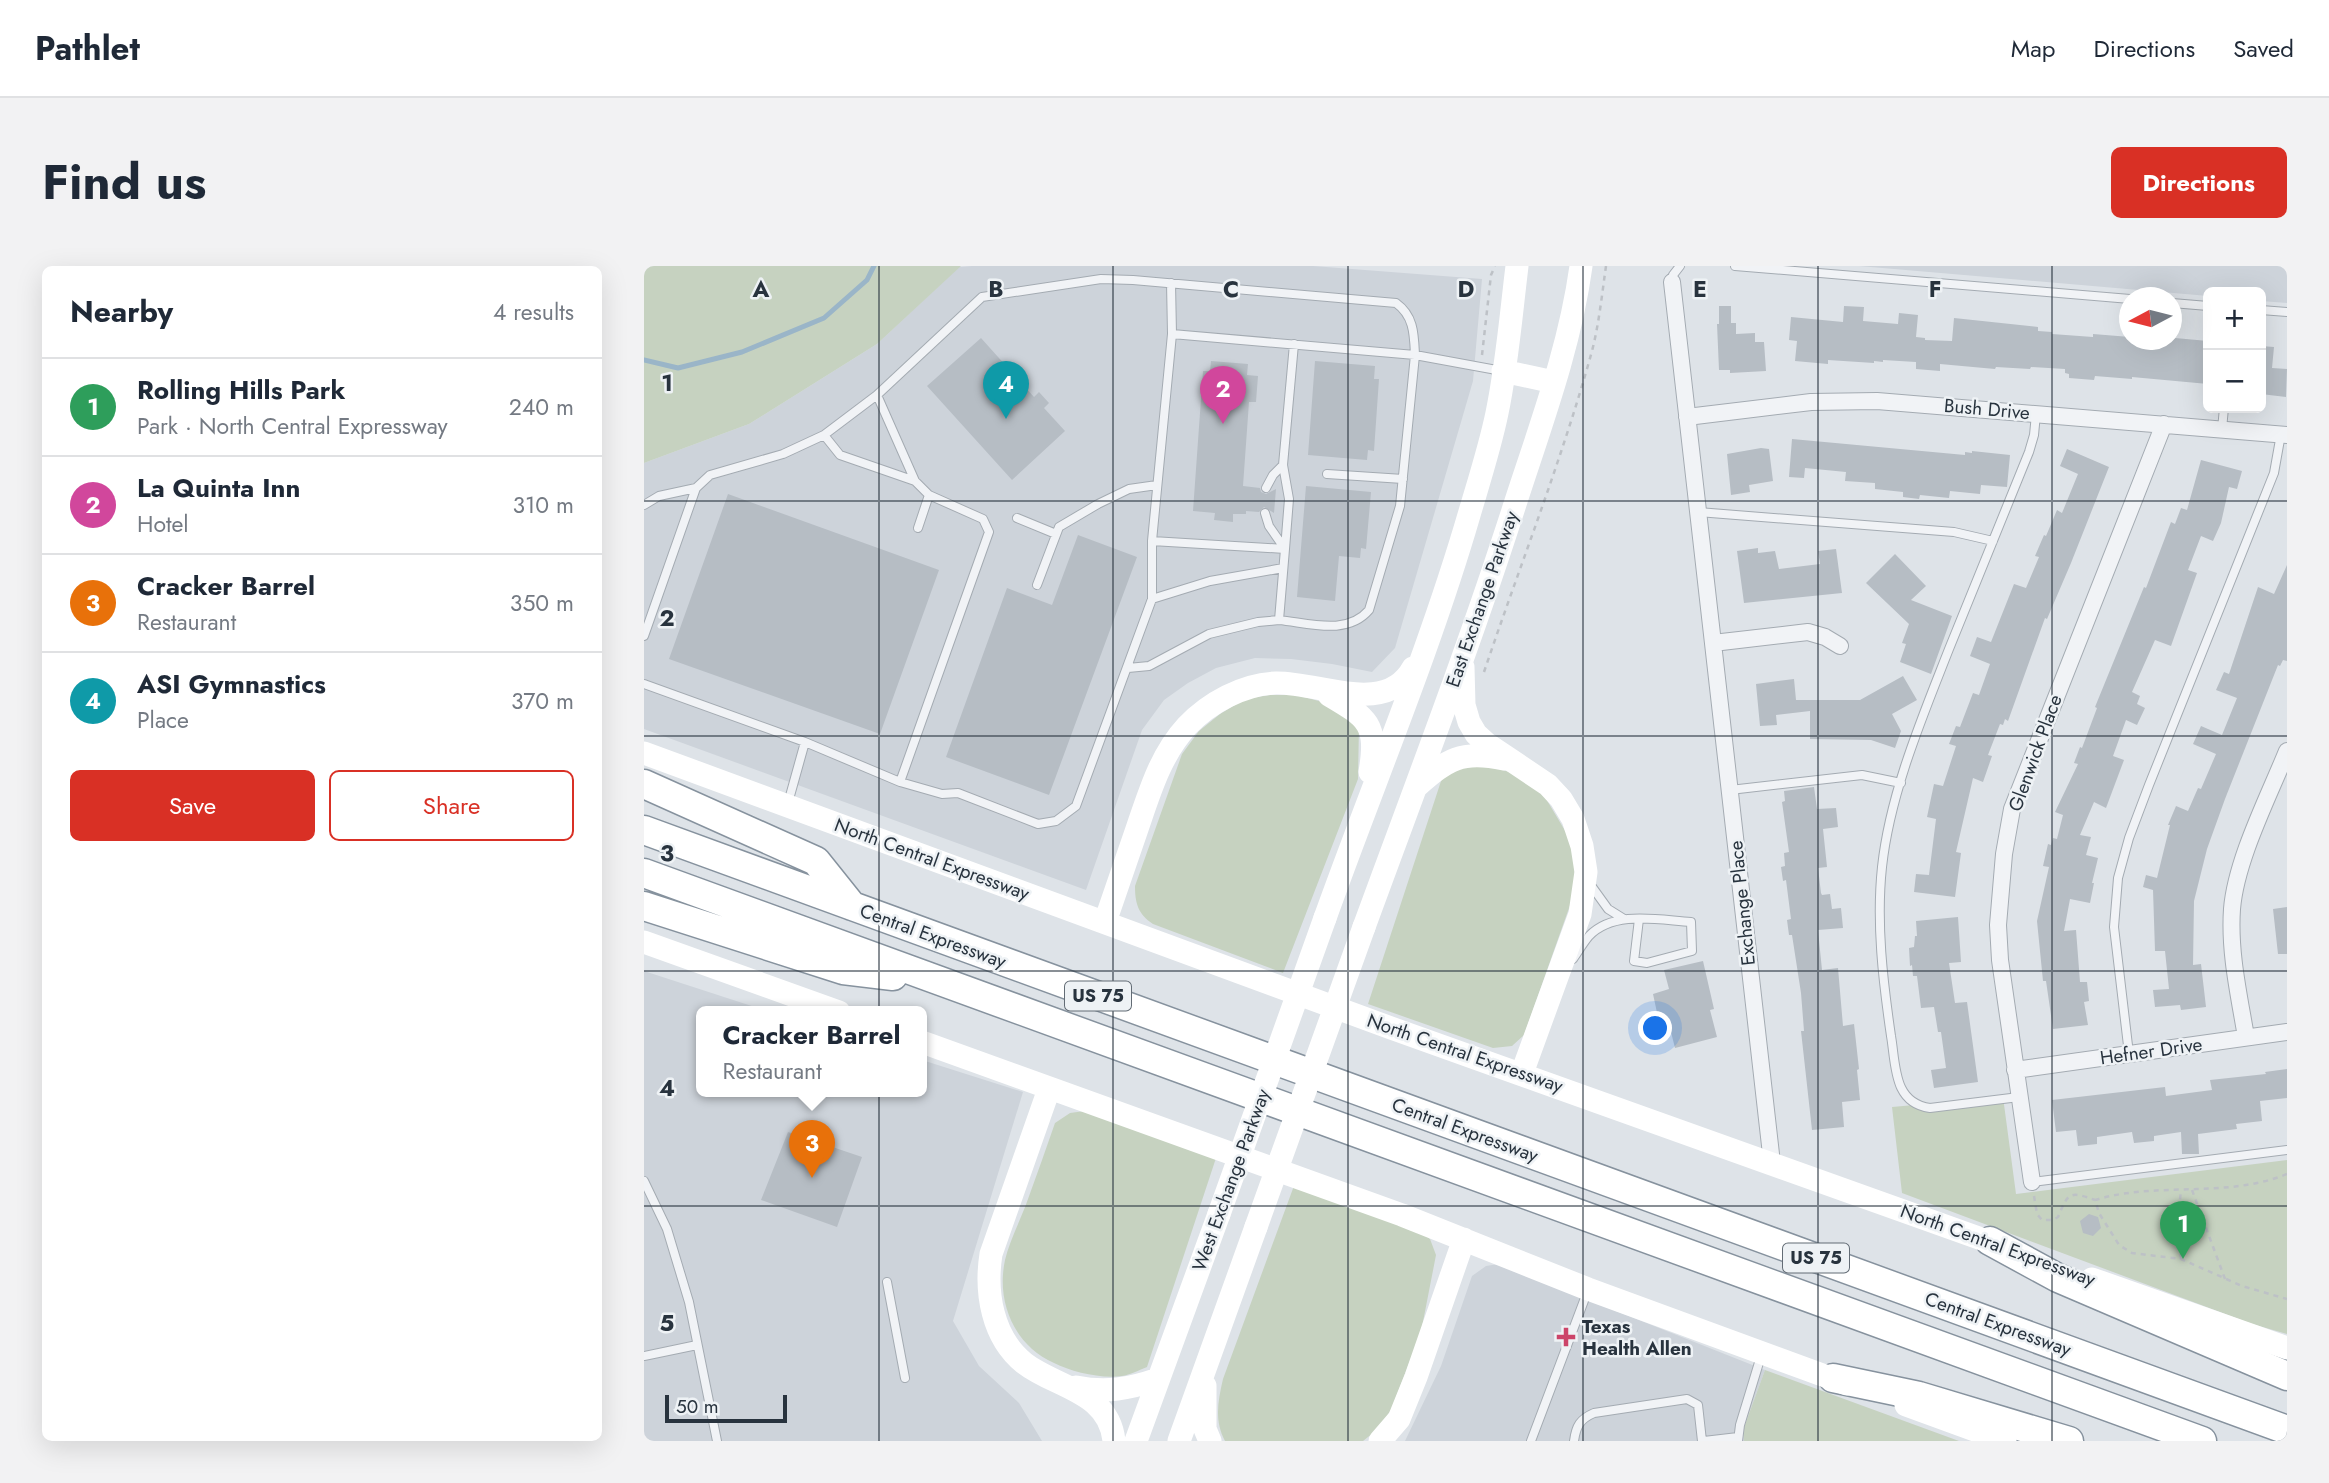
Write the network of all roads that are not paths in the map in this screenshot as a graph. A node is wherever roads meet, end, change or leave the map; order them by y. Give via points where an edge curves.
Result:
1 (1517, 266) edge
2 (1581, 266) edge
3 (1680, 266) edge
4 (1735, 266) edge
5 (1672, 282) joint
6 (1171, 283) junction
7 (2119, 298) edge
8 (2182, 304) edge
9 (2203, 306) edge
10 (2266, 310) edge
11 (2287, 312) edge
12 (1172, 334) junction
13 (1294, 344) junction
14 (1415, 355) junction
15 (1493, 369) junction
16 (1554, 382) junction
17 (877, 396) junction
18 (2224, 413) edge
19 (2036, 414) junction
20 (1687, 417) junction
21 (2164, 424) junction
22 (2222, 429) junction
23 (824, 435) junction
24 (2284, 435) edge
25 (1283, 465) junction
26 (1327, 474) dead end
27 (1403, 479) junction
28 (915, 481) junction
29 (1157, 485) junction
30 (696, 488) junction
31 (1266, 488) dead end
32 (929, 495) junction
33 (644, 505) edge
34 (1698, 512) junction
35 (1265, 513) dead end
36 (1017, 518) dead end
37 (918, 528) dead end
38 (1056, 534) junction
39 (1152, 541) junction
40 (1993, 541) junction
41 (1285, 549) junction
42 (1283, 568) junction
43 (1037, 585) dead end
44 (1152, 599) junction
45 (1279, 620) junction
46 (644, 636) edge
47 (1428, 640) junction
48 (1713, 643) junction
49 (1840, 646) dead end
50 (1462, 655) junction
51 (1128, 668) junction
52 (644, 684) edge
53 (1317, 688) junction
54 (805, 742) junction
55 (2287, 751) edge
56 (644, 753) edge
57 (1511, 761) junction
58 (900, 782) junction
59 (1901, 783) junction
60 (644, 784) edge
61 (1416, 788) junction
62 (1730, 790) junction
63 (1367, 800) junction
64 (787, 806) junction
65 (644, 830) edge
66 (644, 873) edge
67 (1586, 878) junction
68 (644, 906) edge
69 (852, 906) junction
70 (1325, 918) joint
71 (1624, 919) junction
72 (1639, 919) junction
73 (1105, 922) junction
74 (1364, 927) joint
75 (645, 944) edge
76 (939, 981) junction
77 (1554, 986) junction
78 (822, 1006) edge
79 (2287, 1032) edge
80 (2246, 1037) junction
81 (927, 1044) edge
82 (2129, 1054) junction
83 (2015, 1070) junction
84 (1522, 1073) junction
85 (1049, 1089) junction
86 (2019, 1097) junction
87 (2287, 1150) edge
88 (1772, 1163) junction
89 (644, 1181) edge
90 (2032, 1182) joint
91 (1464, 1239) junction
92 (1990, 1241) junction
93 (887, 1283) dead end
94 (1588, 1289) junction
95 (697, 1345) junction
96 (2287, 1348) edge
97 (1762, 1354) junction
98 (644, 1356) edge
99 (1207, 1365) junction
100 (2287, 1376) edge
101 (905, 1378) dead end
102 (1158, 1378) junction
103 (1833, 1378) junction
104 (1069, 1386) junction
105 (2287, 1430) edge
106 (1738, 1439) edge
107 (1535, 1440) edge
108 (717, 1441) edge
109 (1114, 1441) edge
110 (1136, 1441) edge
111 (1180, 1441) edge
112 (1210, 1441) edge
113 (1380, 1441) edge
114 (1574, 1441) edge
115 (1703, 1441) edge
116 (2005, 1441) edge
117 (2069, 1441) edge
118 (2202, 1441) edge

1 - 15 main road, East Exchange Parkway
2 - 16 main road, East Exchange Parkway
3 - 5 lane
4 - 7 lane
5 - 20 street, Exchange Place
6 - 12 lane
6 - 14 lane via 1396,303 1407,311
6 - 17 lane via 1101,279 982,297
8 - 9 lane
10 - 11 lane
12 - 13 lane
12 - 29 lane
13 - 14 lane
13 - 25 lane
14 - 15 lane
14 - 27 lane
15 - 16 main road
15 - 47 main road, East Exchange Parkway via 1497,413
16 - 50 main road, East Exchange Parkway
17 - 23 lane
17 - 28 lane
18 - 22 lane
19 - 20 street, Bush Drive via 1843,401
19 - 21 street, Bush Drive
19 - 40 lane via 2029,452
20 - 34 street, Exchange Place
21 - 22 street, Bush Drive
21 - 83 street, Glenwick Place via 2012,809 1998,925
22 - 24 street, Bush Drive
23 - 28 lane via 840,456
23 - 30 lane via 783,454 710,475
24 - 82 lane via 2274,472 2129,838 2118,878 2114,928
25 - 31 lane
25 - 41 lane via 1289,499
26 - 27 lane
27 - 45 lane via 1400,506 1369,610 1362,618 1335,627
28 - 32 lane
29 - 38 lane via 1129,489 1098,504 1059,527
29 - 39 lane
30 - 33 lane via 659,496
30 - 46 lane
32 - 37 lane
32 - 58 lane via 983,519 989,532
34 - 40 lane via 1954,533
34 - 48 street, Exchange Place
35 - 41 lane
36 - 38 lane
38 - 43 lane
39 - 41 lane
39 - 44 lane
40 - 59 lane via 1914,737
41 - 42 lane
42 - 44 lane via 1210,581
42 - 45 lane
44 - 51 lane
45 - 51 lane via 1209,634 1149,666
47 - 53 main road via 1408,677 1383,694
47 - 63 main road, East Exchange Parkway
48 - 49 street via 1808,632
48 - 62 street, Exchange Place
50 - 57 main road via 1469,722 1476,734
50 - 61 main road, East Exchange Parkway
51 - 58 lane via 1076,806 1056,821 1038,824 958,793 942,794
52 - 54 lane
53 - 63 main road via 1356,710 1372,733 1375,751
53 - 73 main road via 1276,683 1247,688 1200,713 1186,727 1163,760
54 - 58 lane
54 - 64 lane
55 - 80 street via 2248,848 2232,907 2233,960
56 - 64 main road, North Central Expressway
57 - 61 main road via 1465,756 1448,762
57 - 67 main road via 1561,799 1582,846
59 - 62 lane via 1862,775
59 - 86 lane via 1882,866 1880,926 1900,1088 1912,1102 1930,1108
60 - 69 highway via 816,861
61 - 74 main road, East Exchange Parkway
62 - 88 street, Exchange Place
63 - 70 main road, East Exchange Parkway
64 - 73 main road, North Central Expressway
65 - 69 highway, Central Expressway / US 75
66 - 76 highway, Central Expressway / US 75
67 - 71 lane via 1608,909
67 - 77 main road via 1580,914
68 - 76 highway via 843,970
69 - 105 highway, Central Expressway / US 75
70 - 102 main road, West Exchange Parkway, bridge
71 - 72 lane
71 - 77 lane via 1590,935
72 - 72 lane via 1634,961 1692,951 1691,922
73 - 84 main road, North Central Expressway
74 - 99 main road, West Exchange Parkway, bridge
75 - 78 main road
76 - 118 highway, Central Expressway / US 75
77 - 84 main road
79 - 80 street, Hefner Drive
80 - 82 street, Hefner Drive
81 - 85 main road
82 - 83 street, Hefner Drive
83 - 86 street, Glenwick Place
84 - 88 main road, North Central Expressway
85 - 91 main road
85 - 104 main road via 991,1254 987,1279 998,1328 1010,1347 1025,1363
86 - 90 street, Glenwick Place
87 - 90 lane
88 - 92 main road, North Central Expressway
89 - 95 lane via 667,1229
91 - 94 main road
91 - 113 main road via 1399,1419
92 - 96 main road, North Central Expressway
92 - 100 highway via 2058,1278
93 - 101 lane
94 - 97 main road
94 - 107 lane
95 - 98 lane
95 - 108 lane
97 - 103 main road
97 - 106 lane
99 - 111 main road, West Exchange Parkway
99 - 112 main road via 1205,1429
102 - 104 main road via 1115,1391
102 - 110 main road, West Exchange Parkway
103 - 116 main road
103 - 117 highway via 1919,1396
104 - 109 main road via 1099,1407
106 - 115 lane
114 - 115 lane via 1583,1418 1594,1413 1687,1399 1698,1405

